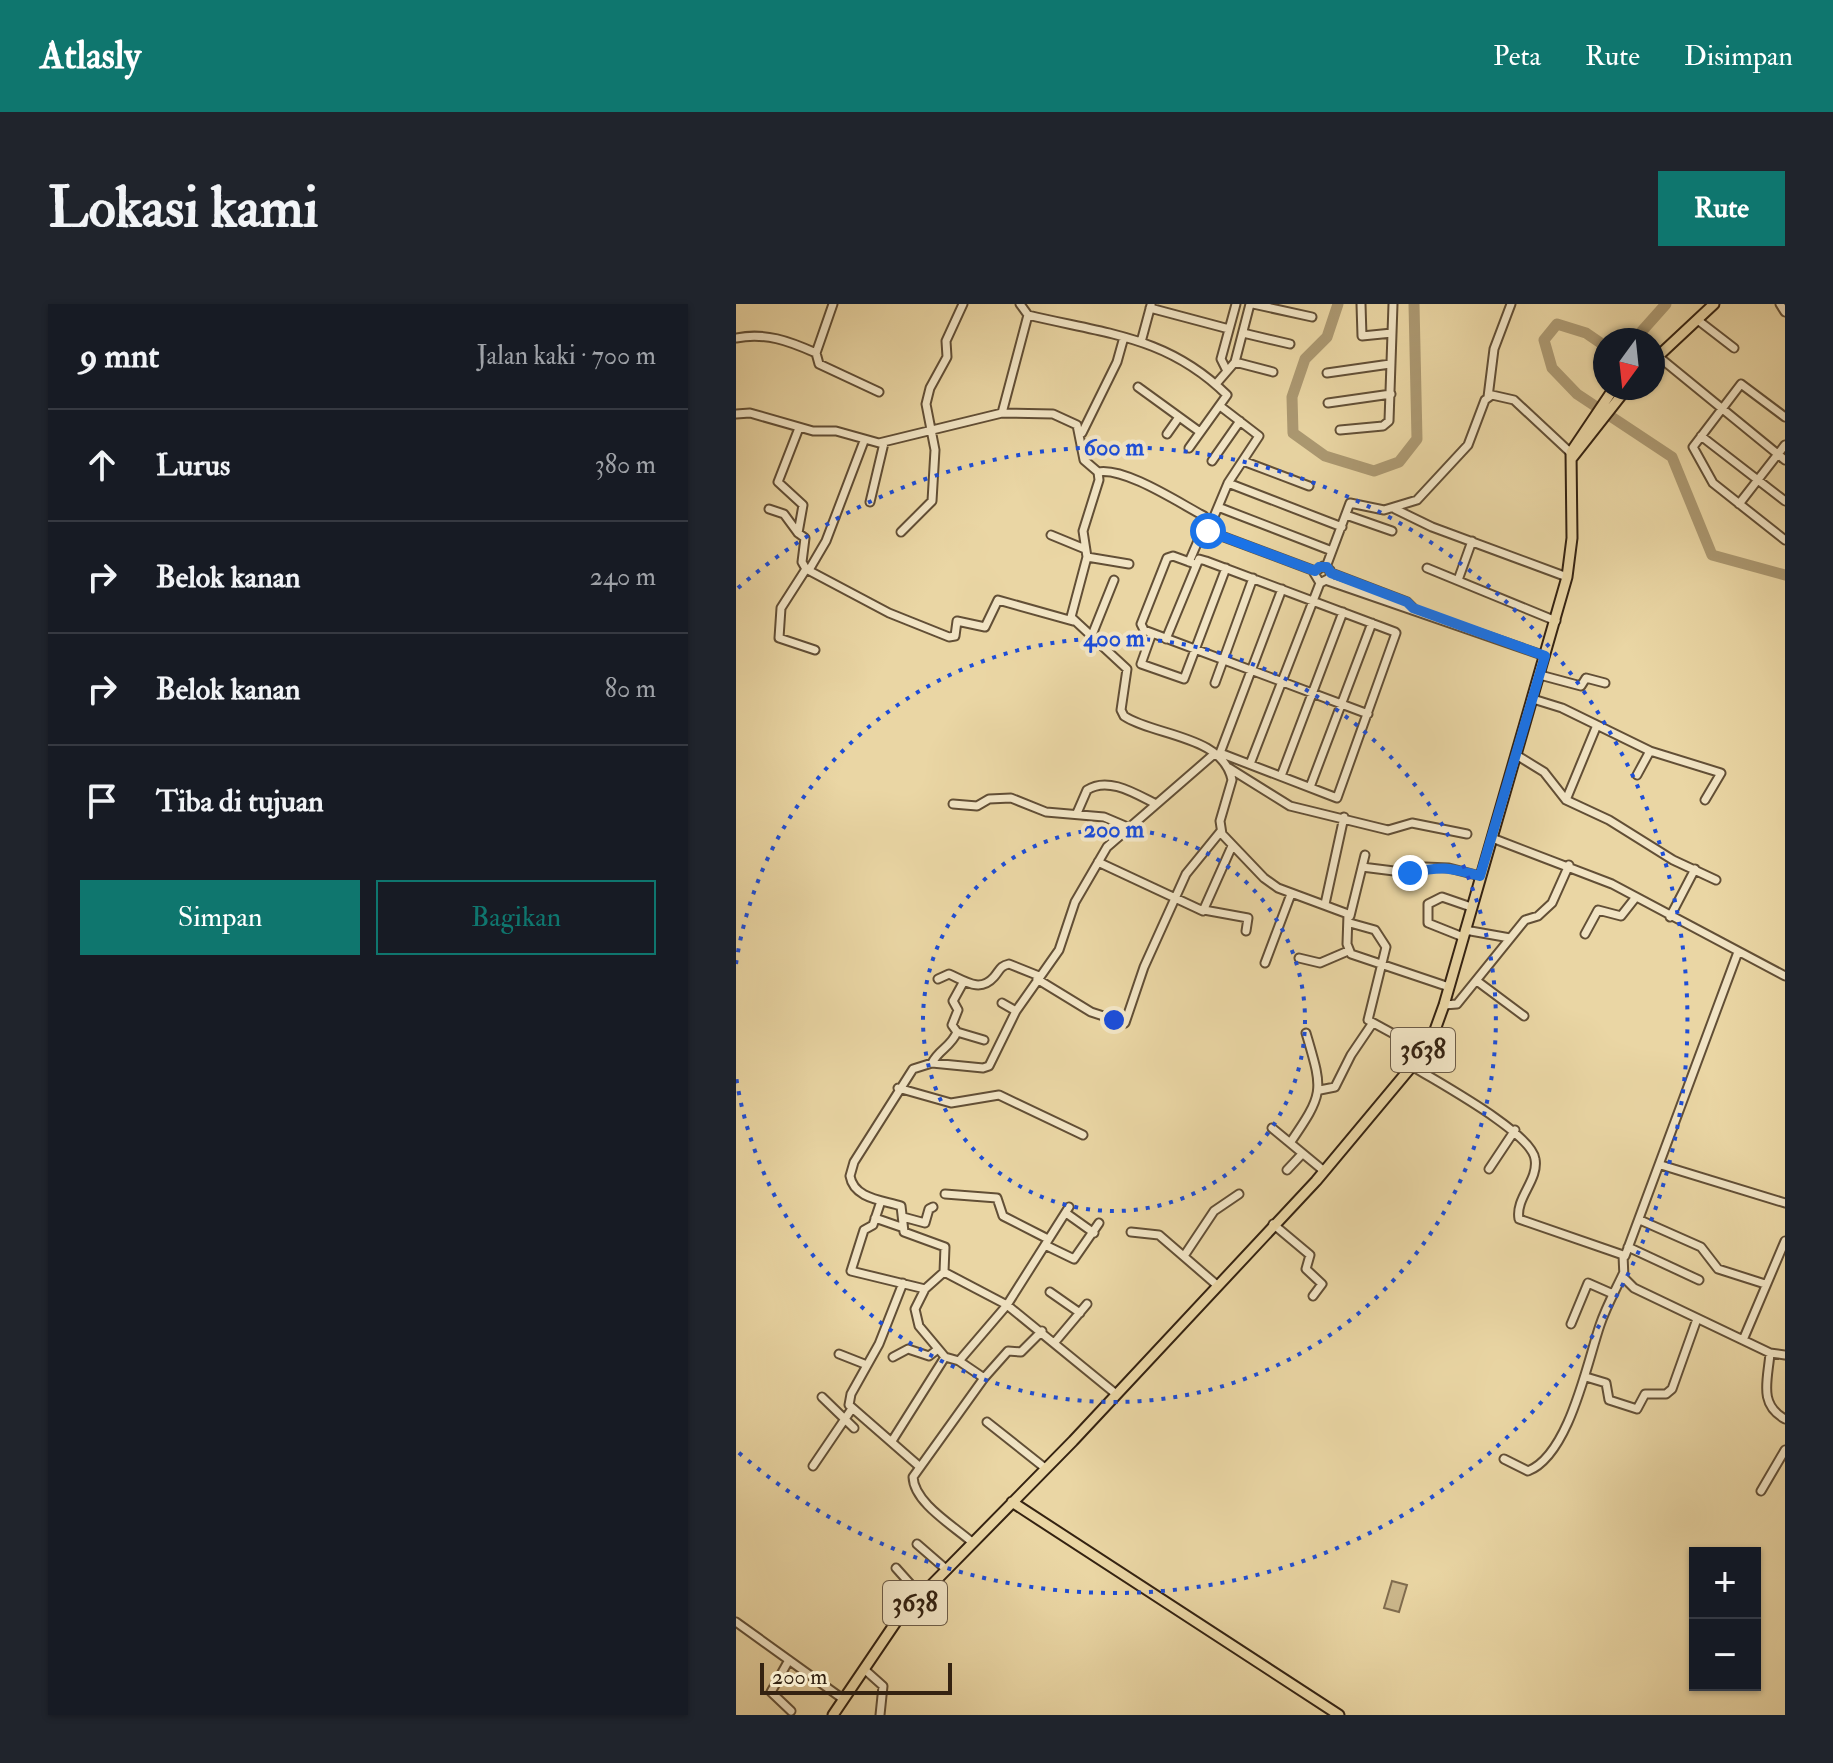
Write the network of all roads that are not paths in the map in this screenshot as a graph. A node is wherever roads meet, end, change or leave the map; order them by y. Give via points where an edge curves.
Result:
1 (833, 304) edge
2 (963, 304) edge
3 (1236, 304) edge
4 (1252, 304) edge
5 (1361, 304) edge
6 (1393, 304) edge
7 (1511, 304) edge
8 (1714, 304) edge
9 (1780, 304) edge
10 (1023, 305) edge
11 (1150, 306) edge
12 (1785, 312) edge
13 (1028, 315) junction
14 (1312, 317) dead end
15 (1699, 321) junction
16 (1229, 329) junction
17 (1243, 333) junction
18 (1392, 333) junction
19 (1124, 337) junction
20 (736, 338) edge
21 (1141, 342) junction
22 (1290, 344) dead end
23 (1734, 348) dead end
24 (1665, 351) edge
25 (816, 353) junction
26 (1235, 362) junction
27 (1390, 364) junction
28 (1665, 366) edge
29 (1226, 369) junction
30 (1273, 372) dead end
31 (1327, 373) dead end
32 (1216, 384) junction
33 (1138, 387) dead end
34 (879, 392) dead end
35 (1391, 394) junction
36 (1488, 397) junction
37 (1612, 400) edge
38 (1328, 403) dead end
39 (1220, 406) junction
40 (1721, 410) junction
41 (1002, 413) junction
42 (736, 414) edge
43 (1179, 417) junction
44 (1785, 417) edge
45 (1240, 421) junction
46 (799, 428) junction
47 (932, 430) junction
48 (1340, 430) dead end
49 (1200, 432) junction
50 (1082, 433) junction
51 (1167, 434) dead end
52 (1701, 436) junction
53 (864, 441) junction
54 (884, 443) junction
55 (1785, 445) edge
56 (1189, 448) dead end
57 (1572, 456) junction
58 (1781, 457) edge
59 (1212, 461) dead end
60 (1243, 461) junction
61 (1098, 472) junction
62 (1758, 479) junction
63 (1228, 483) junction
64 (1309, 486) dead end
65 (1785, 501) edge
66 (870, 502) dead end
67 (1739, 504) junction
68 (1218, 507) junction
69 (769, 509) dead end
70 (1395, 509) junction
71 (1346, 515) junction
72 (1204, 516) dead end
73 (1342, 527) junction
74 (1208, 531) junction
75 (1392, 531) dead end
76 (901, 532) dead end
77 (798, 533) junction
78 (1051, 535) dead end
79 (1785, 540) edge
80 (1472, 541) junction
81 (1332, 551) junction
82 (1086, 553) junction
83 (1192, 563) junction
84 (1129, 564) dead end
85 (1226, 568) junction
86 (1427, 568) dead end
87 (807, 570) junction
88 (1326, 576) junction
89 (1567, 577) junction
90 (1253, 578) junction
91 (1114, 580) dead end
92 (1458, 580) junction
93 (1282, 589) junction
94 (1313, 601) junction
95 (1343, 612) junction
96 (1074, 621) junction
97 (1556, 621) junction
98 (1372, 623) junction
99 (1152, 633) junction
100 (1092, 635) junction
101 (1166, 639) junction
102 (815, 650) dead end
103 (1195, 650) junction
104 (1545, 656) junction
105 (1223, 660) junction
106 (1251, 670) junction
107 (1540, 675) junction
108 (1282, 682) junction
109 (1215, 683) dead end
110 (1605, 683) dead end
111 (1312, 693) junction
112 (1533, 699) junction
113 (1341, 704) junction
114 (1368, 714) junction
115 (1597, 725) junction
116 (1650, 751) junction
117 (1213, 755) junction
118 (1518, 756) junction
119 (1250, 764) junction
120 (1227, 767) junction
121 (1637, 775) dead end
122 (1281, 776) junction
123 (1310, 787) junction
124 (1566, 800) junction
125 (1705, 800) dead end
126 (953, 804) dead end
127 (1156, 804) junction
128 (1077, 813) junction
129 (1344, 817) junction
130 (1130, 828) junction
131 (1221, 831) junction
132 (1467, 834) dead end
133 (1492, 838) junction
134 (1232, 846) junction
135 (1365, 855) dead end
136 (1098, 862) junction
137 (1569, 865) junction
138 (1362, 867) junction
139 (1695, 869) junction
140 (1480, 876) junction
141 (1716, 880) dead end
142 (1291, 894) junction
143 (1636, 897) junction
144 (1175, 900) junction
145 (1325, 904) junction
146 (1471, 907) junction
147 (1204, 910) junction
148 (1670, 917) junction
149 (1350, 920) junction
150 (1246, 931) dead end
151 (1464, 934) junction
152 (1585, 934) dead end
153 (1510, 938) junction
154 (1348, 951) junction
155 (1738, 952) junction
156 (1299, 958) dead end
157 (1265, 963) dead end
158 (1381, 963) junction
159 (1785, 976) edge
160 (1038, 978) junction
161 (938, 979) dead end
162 (964, 981) junction
163 (1477, 981) junction
164 (1449, 987) junction
165 (1002, 1003) dead end
166 (1444, 1005) junction
167 (1016, 1011) junction
168 (1524, 1016) dead end
169 (1372, 1024) junction
170 (957, 1032) junction
171 (1306, 1033) dead end
172 (984, 1040) dead end
173 (1423, 1050) junction
174 (932, 1063) junction
175 (1412, 1066) junction
176 (898, 1088) junction
177 (1320, 1090) junction
178 (1272, 1128) dead end
179 (1515, 1130) junction
180 (1083, 1135) dead end
181 (1290, 1143) junction
182 (1302, 1154) junction
183 (1661, 1165) junction
184 (1489, 1169) dead end
185 (1287, 1170) dead end
186 (1324, 1171) junction
187 (945, 1194) dead end
188 (1239, 1194) dead end
189 (881, 1201) junction
190 (1785, 1203) edge
191 (933, 1207) dead end
192 (903, 1217) junction
193 (875, 1218) junction
194 (1640, 1220) junction
195 (1099, 1223) dead end
196 (1273, 1224) junction
197 (901, 1227) junction
198 (1131, 1232) dead end
199 (1094, 1233) junction
200 (1785, 1241) edge
201 (1046, 1242) junction
202 (1628, 1247) junction
203 (1184, 1256) junction
204 (1625, 1256) junction
205 (944, 1272) junction
206 (1624, 1273) junction
207 (1699, 1280) dead end
208 (903, 1283) junction
209 (1765, 1284) junction
210 (1218, 1286) junction
211 (925, 1289) junction
212 (1050, 1292) dead end
213 (1613, 1294) junction
214 (1313, 1296) dead end
215 (1087, 1304) dead end
216 (1007, 1305) junction
217 (1080, 1313) junction
218 (1697, 1319) junction
219 (1571, 1324) dead end
220 (1042, 1331) junction
221 (1743, 1340) junction
222 (1055, 1342) junction
223 (938, 1349) junction
224 (1770, 1353) junction
225 (839, 1354) dead end
226 (1785, 1355) edge
227 (893, 1357) dead end
228 (945, 1357) junction
229 (959, 1361) junction
230 (867, 1365) junction
231 (1586, 1377) junction
232 (984, 1378) junction
233 (1116, 1394) junction
234 (822, 1397) dead end
235 (851, 1410) junction
236 (1785, 1419) edge
237 (844, 1420) junction
238 (987, 1422) dead end
239 (854, 1428) dead end
240 (892, 1441) junction
241 (1785, 1450) edge
242 (1504, 1459) dead end
243 (813, 1466) dead end
244 (920, 1467) junction
245 (1045, 1468) junction
246 (1761, 1491) dead end
247 (1012, 1502) junction
248 (973, 1543) junction
249 (917, 1544) dead end
250 (896, 1568) dead end
251 (947, 1570) junction
252 (922, 1597) junction
253 (736, 1622) edge
254 (789, 1660) junction
255 (864, 1669) junction
256 (843, 1699) junction
257 (791, 1711) dead end
258 (833, 1715) edge
259 (880, 1715) edge
260 (1339, 1715) edge

1 - 25 street
2 - 47 street via 946,341 947,357 927,397
3 - 16 street
4 - 14 street
4 - 17 street
5 - 18 street via 1362,336
6 - 18 street
7 - 36 street via 1494,349
8 - 15 main road
9 - 12 street
10 - 13 street
11 - 16 street
11 - 21 street
13 - 19 street
13 - 41 street
15 - 23 street
15 - 24 main road
16 - 29 street via 1221,359
17 - 22 street
17 - 26 street
18 - 27 street
19 - 21 street
19 - 50 street
20 - 25 street via 769,335
21 - 32 street via 1182,358
25 - 34 street via 819,364
26 - 29 street
26 - 30 street
27 - 31 street
27 - 35 street
28 - 40 street
29 - 32 street
32 - 39 street via 1227,395
33 - 43 street
35 - 38 street
35 - 48 street via 1386,424
36 - 57 street via 1500,394 1514,400
36 - 70 street via 1462,453 1417,500
37 - 57 main road
39 - 45 street
39 - 49 street
40 - 44 street via 1741,384
40 - 52 street
40 - 58 street
41 - 47 street
41 - 50 street via 1062,416
42 - 46 street via 750,413
43 - 49 street
43 - 51 street
45 - 59 street
45 - 60 street via 1259,436
46 - 53 street via 836,431
46 - 77 street via 778,482 803,505
47 - 54 street
47 - 76 street via 932,501
49 - 56 street
50 - 61 street via 1084,460
52 - 62 street
52 - 67 street via 1693,447 1713,483
53 - 54 street
53 - 87 street via 826,541
54 - 66 street
55 - 58 street
57 - 89 main road, 3638
58 - 62 street
60 - 63 street
60 - 64 street
61 - 72 street via 1123,475
61 - 82 street via 1097,493 1083,531
62 - 65 street
62 - 67 street
63 - 68 street
63 - 73 street
67 - 79 street
68 - 74 street
68 - 81 street
69 - 77 street via 782,513
70 - 71 street via 1350,503
70 - 80 street
71 - 73 street
71 - 75 street
73 - 81 street
74 - 83 street via 1201,534
74 - 88 street
77 - 87 street via 805,538 802,562
78 - 82 street
80 - 89 street
80 - 92 street
81 - 88 street
82 - 84 street
82 - 96 street via 1072,604
83 - 85 street via 1202,559
83 - 99 street via 1167,558 1141,624
83 - 101 street
85 - 90 street
85 - 103 street
86 - 92 street
87 - 96 street via 889,613 951,637 957,621 985,627 998,600
87 - 102 street via 781,608 779,638
88 - 94 street
88 - 104 street
89 - 97 main road, 3638
90 - 93 street
90 - 105 street
91 - 100 street
92 - 97 street
93 - 94 street
93 - 106 street
94 - 95 street
94 - 108 street
95 - 98 street
95 - 111 street
96 - 100 street
97 - 104 main road, 3638
98 - 113 street
98 - 114 street via 1397,636
99 - 101 street
99 - 103 street via 1141,664 1184,679
100 - 117 street via 1127,669 1124,716 1190,739
101 - 103 street
103 - 105 street
104 - 107 main road, 3638
105 - 106 street
105 - 109 street
106 - 108 street
106 - 119 street via 1220,753
107 - 110 street via 1579,686 1586,678
107 - 112 main road, 3638
108 - 111 street
108 - 119 street
111 - 113 street
111 - 122 street
112 - 115 street
112 - 118 main road, 3638
113 - 114 street
113 - 123 street
114 - 123 street via 1337,798
115 - 116 street
115 - 124 street
116 - 121 street
116 - 125 street via 1721,773
117 - 120 street
117 - 127 street
118 - 124 street via 1544,772
118 - 133 main road, 3638
119 - 122 street
120 - 129 street via 1283,803
120 - 131 street via 1231,785
122 - 123 street
124 - 139 street
126 - 128 street via 977,806 989,799 1011,798 1055,814
127 - 128 street via 1124,788 1099,785 1087,790
127 - 130 street
128 - 130 street
129 - 132 street via 1388,830 1412,823
129 - 145 street
130 - 136 street
131 - 134 street
131 - 144 street via 1189,868
133 - 137 street
133 - 140 main road, 3638
134 - 142 street via 1264,878
134 - 147 street
135 - 138 street
136 - 144 street
136 - 160 street via 1075,902 1059,950
137 - 143 street
137 - 153 street via 1552,903 1525,920
138 - 140 street via 1410,873 1444,867
138 - 149 street
139 - 141 street
139 - 148 street
140 - 146 main road, 3638
142 - 145 street
142 - 157 street
143 - 148 street
143 - 152 street via 1621,916 1598,910
144 - 147 street
144 - 160 street via 1125,1023 1091,1012
145 - 149 street
146 - 151 main road, 3638
146 - 151 street via 1442,897 1428,904 1428,923
147 - 150 street via 1249,919
148 - 155 street
149 - 154 street
149 - 158 street via 1379,933 1386,947
151 - 153 street
151 - 164 main road, 3638
153 - 163 street
154 - 156 street via 1320,963
154 - 158 street
155 - 159 street
155 - 183 street
158 - 164 street
158 - 169 street via 1367,1013
160 - 162 street via 1009,964 987,983 975,986
160 - 167 street
161 - 162 street via 948,974
162 - 170 street via 953,999 958,1010 952,1025
163 - 166 street via 1457,1004
163 - 168 street
164 - 166 main road, 3638
165 - 167 street
166 - 173 main road, 3638
167 - 174 street via 987,1067
169 - 173 street
169 - 177 street via 1335,1087
170 - 172 street
170 - 174 street
171 - 177 street
173 - 175 main road, 3638
174 - 176 street via 913,1069
175 - 179 street
175 - 186 main road, 3638
176 - 180 street via 951,1103 999,1095
176 - 189 street via 850,1176 856,1189
177 - 181 street
178 - 181 street
179 - 184 street
179 - 204 street via 1536,1159 1519,1219
181 - 182 street
182 - 185 street
182 - 186 street
183 - 190 street
183 - 194 street
186 - 196 main road, 3638
187 - 201 street via 997,1198 1003,1216
188 - 203 street via 1214,1211
189 - 192 street via 901,1206
189 - 193 street
191 - 192 street via 925,1223
192 - 197 street
193 - 197 street
193 - 208 street via 864,1230 851,1271
194 - 202 street
194 - 209 street via 1701,1247 1718,1269
195 - 199 street
196 - 210 main road, 3638
196 - 214 street via 1310,1255 1306,1269 1322,1283
197 - 205 street via 945,1247
198 - 203 street via 1159,1235
199 - 201 street via 1072,1259
199 - 201 street via 1068,1210
200 - 209 street
201 - 216 street
202 - 204 street
202 - 207 street
203 - 210 street
204 - 206 street
205 - 211 street
205 - 216 street
206 - 213 street
206 - 218 street via 1630,1285
208 - 211 street
208 - 230 street
209 - 221 street
210 - 233 main road, 3638
211 - 223 street via 915,1309 916,1320
212 - 217 street
213 - 219 street via 1588,1283
213 - 231 street
215 - 217 street
216 - 220 street
216 - 229 street
217 - 222 street
218 - 221 street
218 - 231 street via 1666,1394 1645,1394 1637,1409 1609,1400 1606,1383
220 - 222 street
220 - 232 street via 1021,1352 1008,1351
221 - 224 street
222 - 233 street
223 - 227 street via 929,1356 908,1349
223 - 228 street
224 - 226 street
224 - 236 street via 1767,1400
225 - 230 street
228 - 229 street
228 - 240 street
229 - 232 street
230 - 235 street via 851,1394
231 - 242 street via 1541,1463 1524,1471
232 - 244 street
233 - 245 main road, 3638
234 - 237 street
235 - 237 street
235 - 240 street
237 - 239 street
237 - 243 street
238 - 245 street
240 - 244 street
241 - 246 street
244 - 248 street via 913,1477 918,1494
245 - 247 main road, 3638
247 - 248 main road, 3638
247 - 260 main road
248 - 251 main road, 3638
249 - 251 street
250 - 252 street
251 - 252 main road, 3638
252 - 255 main road, 3638 via 898,1619
253 - 254 street
254 - 256 street
254 - 257 street via 771,1692
255 - 256 main road, 3638
255 - 259 street via 883,1686
256 - 258 main road, 3638

